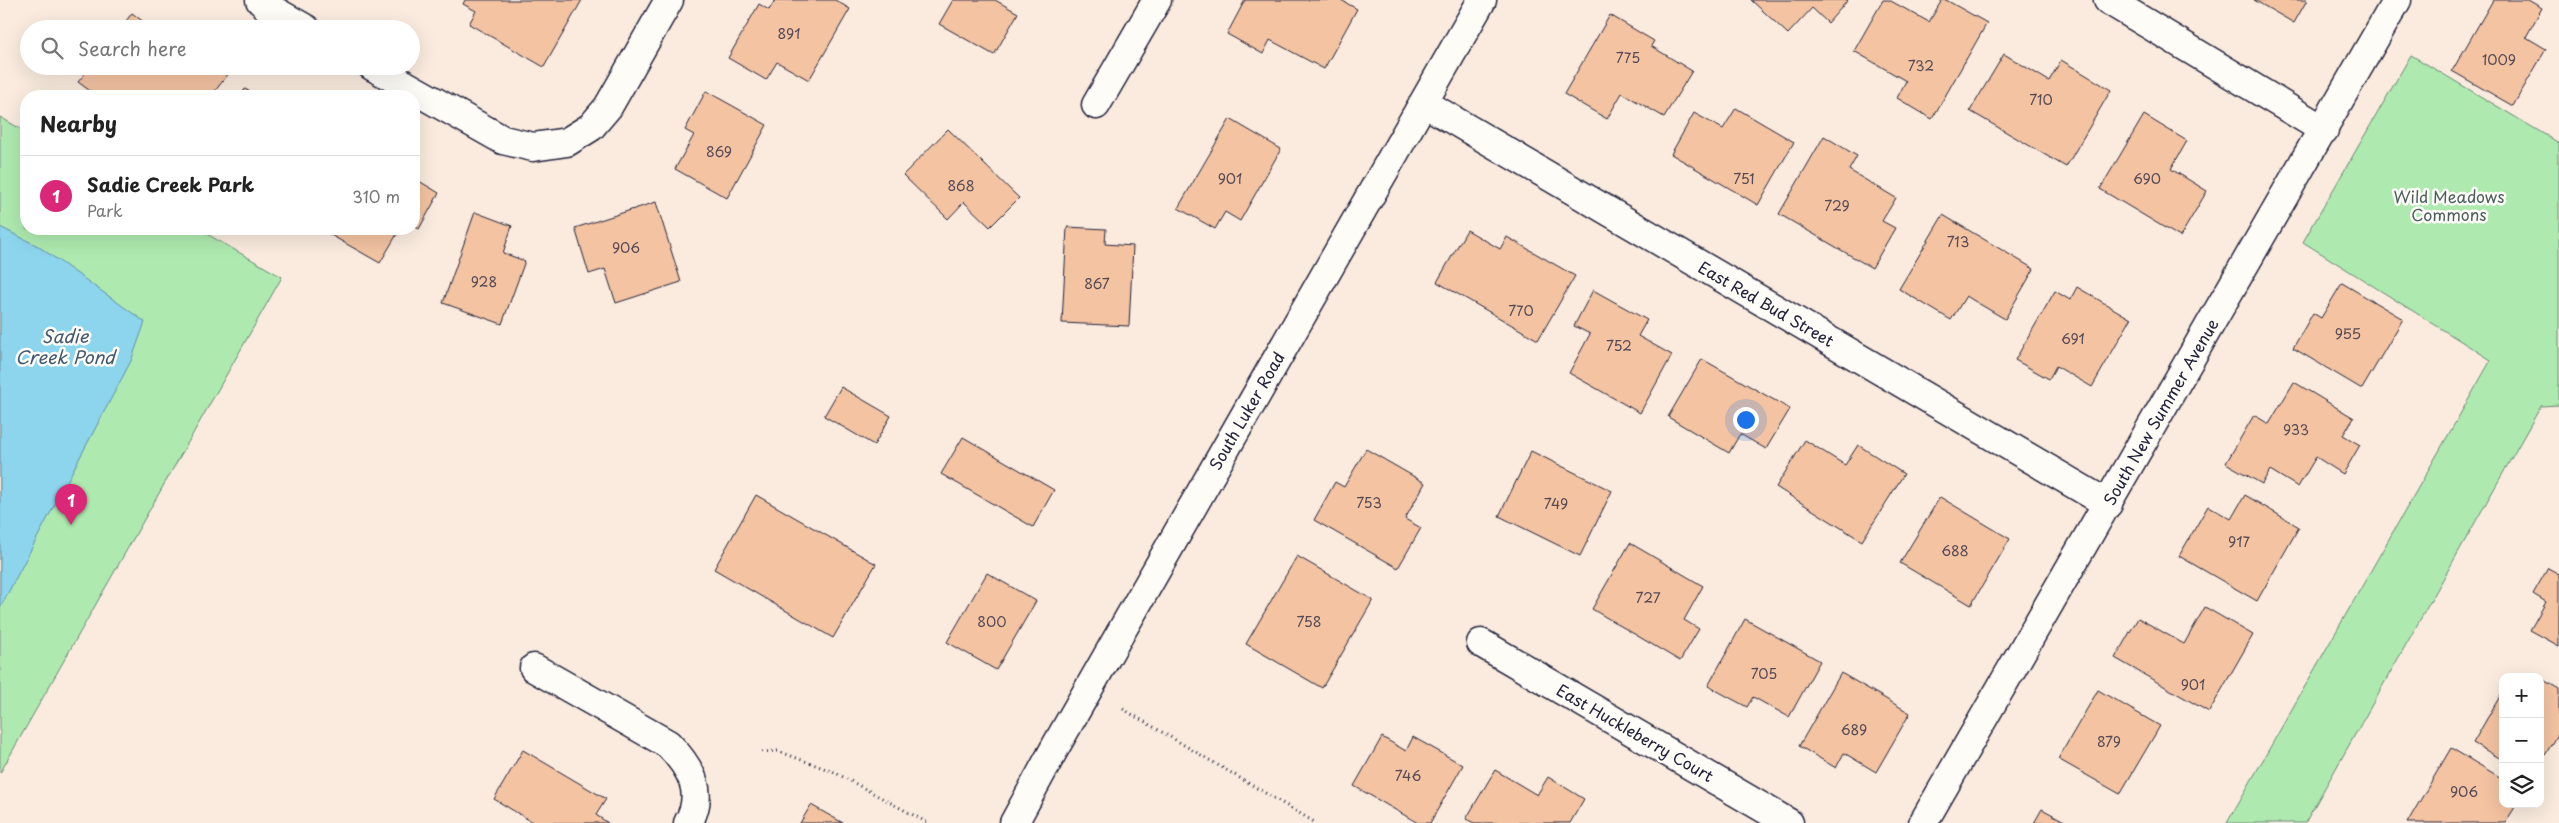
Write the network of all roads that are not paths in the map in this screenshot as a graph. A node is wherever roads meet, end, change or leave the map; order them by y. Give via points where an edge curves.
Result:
1 (260, 0) edge
2 (669, 0) edge
3 (1156, 0) edge
4 (1482, 0) edge
5 (2108, 0) edge
6 (2397, 0) edge
7 (290, 20) edge
8 (388, 75) edge
9 (414, 90) edge
10 (420, 93) edge
11 (1424, 103) junction
12 (1096, 106) dead end
13 (2324, 130) junction
14 (2108, 504) junction
15 (1481, 643) dead end
16 (534, 668) dead end
17 (688, 823) edge
18 (1014, 823) edge
19 (1788, 823) edge
20 (1923, 823) edge

1 - 7 street
2 - 10 street via 608,107 591,127 567,142 533,147 503,140
3 - 12 street
4 - 11 street, South Luker Road
5 - 13 street
6 - 13 street, South New Summer Avenue
8 - 9 street
11 - 14 street, East Red Bud Street
11 - 18 street, South Luker Road
13 - 14 street, South New Summer Avenue
14 - 20 street, South New Summer Avenue
15 - 19 street, East Huckleberry Court
16 - 17 street via 668,744 683,759 694,779 697,799

